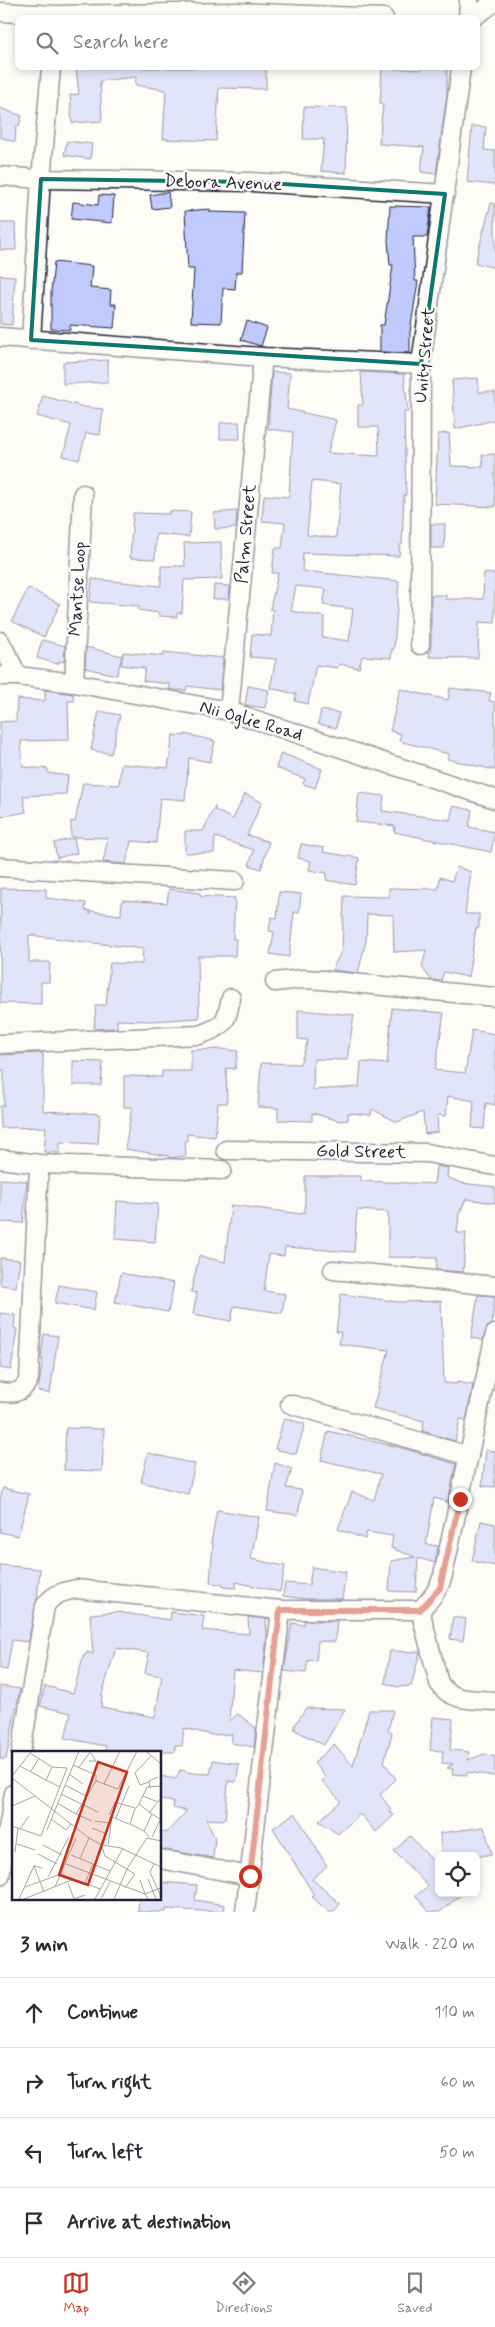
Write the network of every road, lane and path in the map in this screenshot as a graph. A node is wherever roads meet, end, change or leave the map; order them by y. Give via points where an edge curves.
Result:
1 (469, 0) edge
2 (495, 2) edge
3 (240, 6) edge
4 (0, 12) edge
5 (42, 15) edge
6 (74, 15) edge
7 (348, 15) edge
8 (468, 15) edge
9 (476, 15) edge
10 (51, 70) edge
11 (461, 70) edge
12 (0, 176) edge
13 (41, 179) junction
14 (445, 194) junction
15 (0, 337) edge
16 (31, 340) junction
17 (263, 356) junction
18 (421, 364) junction
19 (83, 494) dead end
20 (0, 640) edge
21 (420, 645) dead end
22 (0, 676) edge
23 (18, 676) junction
24 (74, 683) junction
25 (229, 711) junction
26 (495, 799) edge
27 (0, 867) edge
28 (235, 881) dead end
29 (276, 982) dead end
30 (495, 997) edge
31 (231, 998) dead end
32 (0, 1044) edge
33 (226, 1150) dead end
34 (0, 1159) edge
35 (39, 1164) junction
36 (495, 1166) edge
37 (222, 1170) dead end
38 (333, 1270) dead end
39 (495, 1286) edge
40 (495, 1334) edge
41 (0, 1392) edge
42 (290, 1404) dead end
43 (469, 1456) junction
44 (280, 1610) junction
45 (420, 1610) junction
46 (495, 1701) edge
47 (21, 1751) edge
48 (12, 1805) edge
49 (161, 1859) edge
50 (0, 1876) edge
51 (250, 1876) junction
52 (245, 1912) edge

1 - 8 street
2 - 9 street
3 - 6 street
3 - 7 street
4 - 5 street
10 - 13 street
11 - 14 street, Unity Street
12 - 13 street, Debora Avenue
13 - 14 street, Debora Avenue via 251,182
13 - 16 street
14 - 18 street, Unity Street
15 - 16 street
16 - 17 street
17 - 18 street
17 - 25 street, Palm Street
18 - 21 street, Unity Street
19 - 24 street, Mantse Loop
20 - 23 street
22 - 23 street, Nii Oglie Road
23 - 24 street, Nii Oglie Road
24 - 25 street, Nii Oglie Road
25 - 26 street, Nii Oglie Road
27 - 28 street
29 - 30 street via 322,980
31 - 32 street via 223,1025 199,1035
33 - 36 street, Gold Street via 427,1153
34 - 35 street
35 - 37 street
35 - 41 street via 29,1379 24,1389 14,1394
38 - 39 street
40 - 43 street
42 - 43 street
43 - 45 street via 440,1588
44 - 45 street
44 - 47 street via 76,1589 59,1593 45,1606
44 - 51 street
45 - 46 street via 444,1692 452,1696
48 - 50 street
49 - 51 street
51 - 52 street

